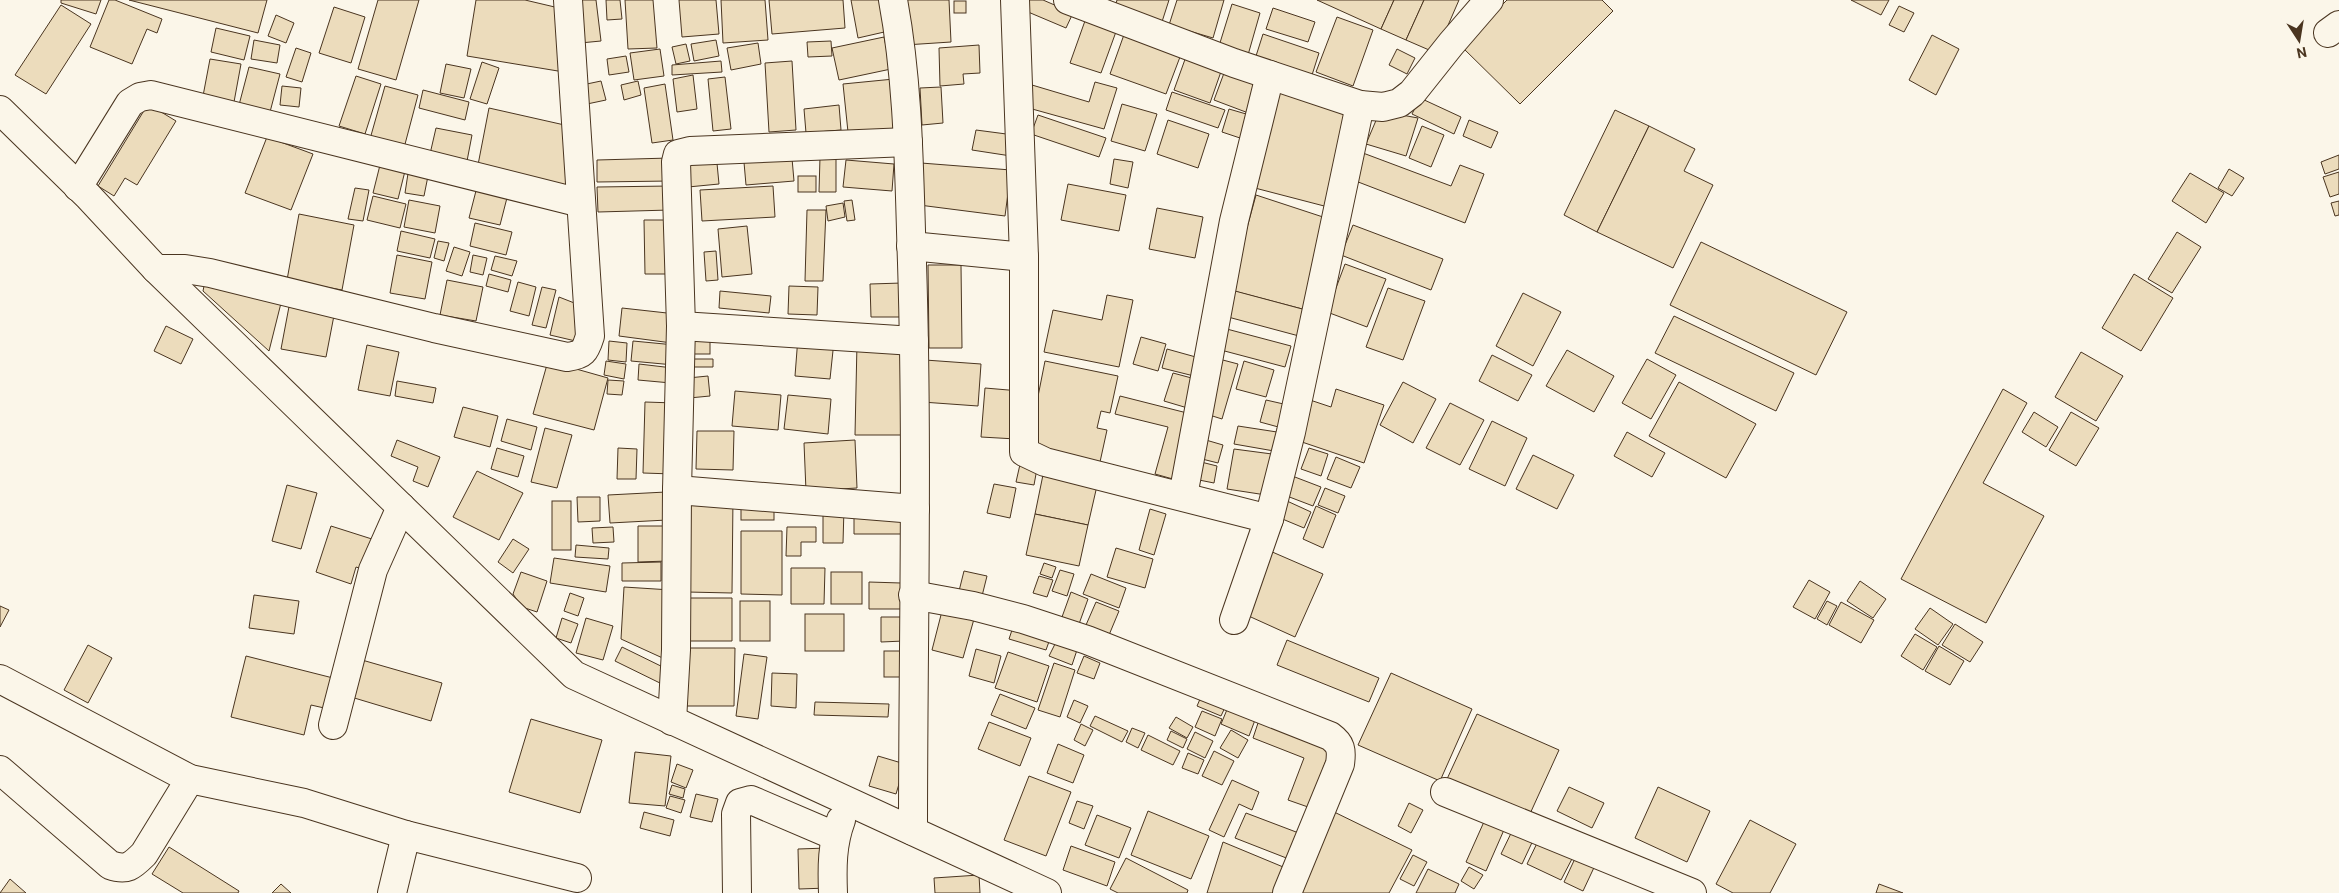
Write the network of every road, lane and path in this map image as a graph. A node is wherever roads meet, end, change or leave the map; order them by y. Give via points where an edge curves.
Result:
1 (893, 0) edge
2 (1015, 0) edge
3 (1068, 0) edge
4 (1489, 0) edge
5 (564, 1) edge
6 (1270, 75) junction
7 (1360, 105) junction
8 (0, 110) edge
9 (908, 142) junction
10 (78, 186) junction
11 (581, 203) junction
12 (911, 246) junction
13 (1024, 256) junction
14 (156, 269) junction
15 (681, 326) junction
16 (914, 341) junction
17 (677, 490) junction
18 (1183, 496) junction
19 (401, 507) junction
20 (916, 509) junction
21 (1269, 519) junction
22 (913, 595) junction
23 (1234, 620) dead end
24 (0, 679) edge
25 (672, 721) junction
26 (333, 725) dead end
27 (0, 770) edge
28 (190, 779) junction
29 (1445, 792) dead end
30 (848, 802) junction
31 (913, 831) junction
32 (406, 835) junction
33 (835, 836) junction
34 (577, 878) dead end
35 (1662, 887) edge
36 (1039, 891) edge
37 (392, 893) edge
38 (737, 893) edge
39 (833, 893) edge
40 (1288, 893) edge
41 (1692, 893) edge

1 - 9 street via 899,33
2 - 13 street
3 - 6 street
4 - 7 street via 1406,98 1383,107
5 - 11 street
6 - 7 street
6 - 18 street via 1234,221
7 - 21 street via 1291,432
8 - 10 street
9 - 12 street
9 - 15 street via 678,154
10 - 11 street via 130,103 151,95
10 - 14 street
11 - 14 street via 590,336 586,348 579,355 567,357 210,273
12 - 13 street
12 - 16 street
13 - 18 street via 1024,452 1045,462
14 - 19 street
15 - 16 street
15 - 17 street
16 - 20 street
17 - 20 street
17 - 25 street
18 - 21 street
19 - 25 street via 574,675
19 - 26 street via 373,570
20 - 22 street
21 - 23 street
22 - 31 street
22 - 40 street via 1014,616 1087,640 1330,736 1339,743 1342,752 1340,764
24 - 28 street
25 - 30 street
27 - 28 street via 110,865 122,869 134,864 144,854
28 - 32 street via 304,803
29 - 35 street
30 - 31 street
30 - 33 street
31 - 36 street
32 - 34 street
32 - 37 street
33 - 38 street via 751,800 740,804 736,814
33 - 39 street
35 - 41 street

